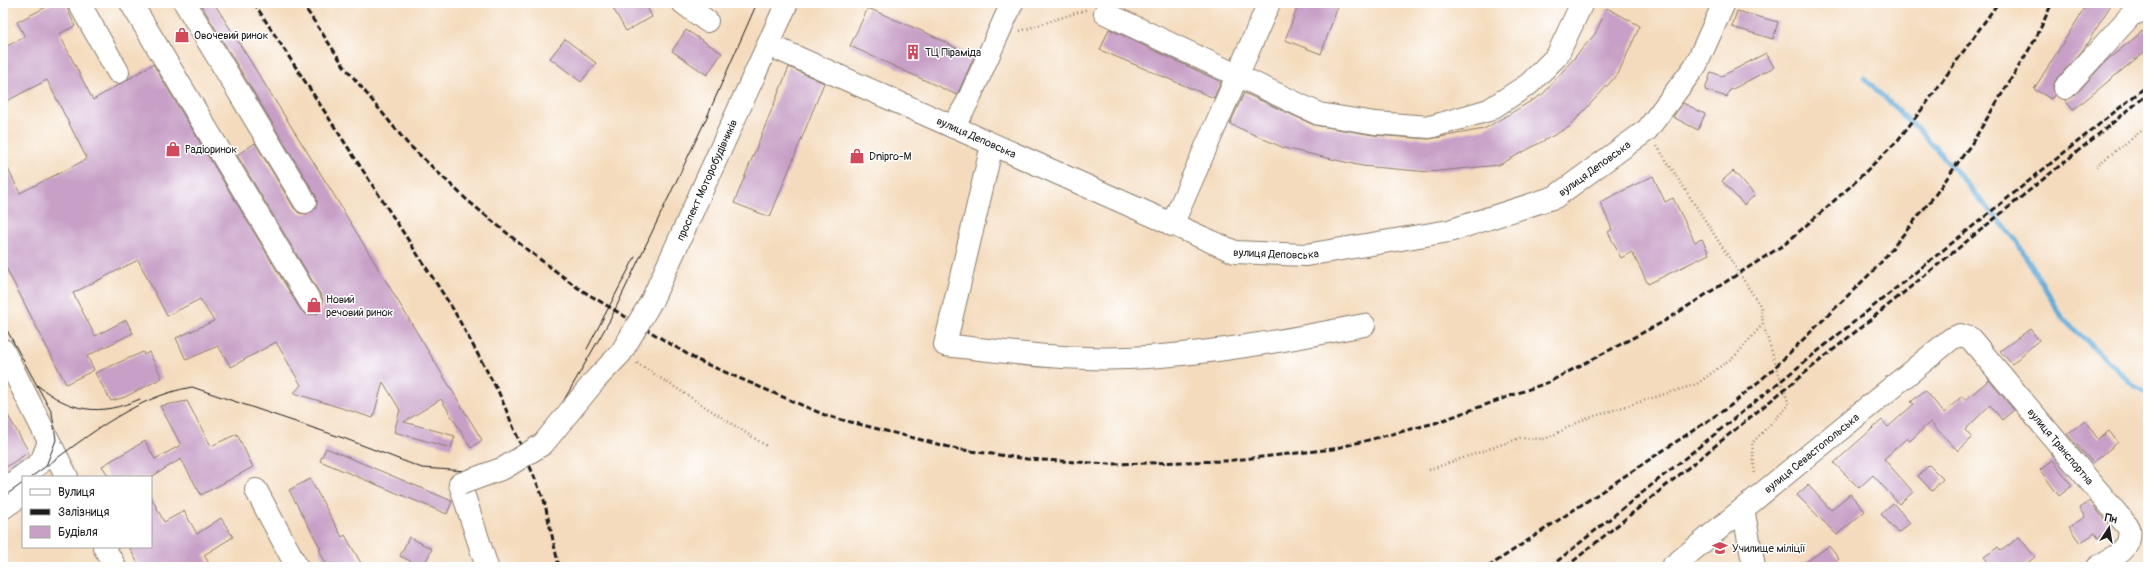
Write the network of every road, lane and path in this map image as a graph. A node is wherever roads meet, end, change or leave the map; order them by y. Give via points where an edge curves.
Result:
1 (79, 3) edge
2 (131, 3) edge
3 (185, 3) edge
4 (683, 3) edge
5 (787, 3) edge
6 (1012, 3) edge
7 (1269, 3) edge
8 (1582, 3) edge
9 (1724, 3) edge
10 (2148, 8) edge
11 (1099, 10) joint
12 (707, 21) dead end
13 (997, 38) junction
14 (769, 45) junction
15 (118, 72) dead end
16 (1238, 76) junction
17 (2065, 88) dead end
18 (2148, 126) edge
19 (953, 127) junction
20 (1647, 130) junction
21 (992, 145) junction
22 (2096, 166) dead end
23 (305, 202) dead end
24 (1172, 225) junction
25 (311, 303) dead end
26 (1763, 324) junction
27 (1364, 325) dead end
28 (1951, 339) joint
29 (3, 350) edge
30 (621, 353) junction
31 (49, 442) junction
32 (768, 447) dead end
33 (1429, 470) dead end
34 (59, 474) edge
35 (3, 490) edge
36 (256, 490) dead end
37 (22, 495) edge
38 (1750, 503) junction
39 (3, 508) edge
40 (105, 548) edge
41 (115, 567) edge
42 (297, 567) edge
43 (487, 567) edge
44 (1672, 567) edge
45 (1754, 567) edge
46 (2098, 567) edge

1 - 15 street
2 - 25 street
3 - 23 street
4 - 12 street
5 - 14 street, проспект Моторобудівників
6 - 13 street
7 - 16 street
8 - 16 street via 1557,56 1529,84 1489,110 1430,127 1375,124 1319,114
9 - 20 street, вулиця Деповська via 1696,65
10 - 17 street via 2131,15
11 - 13 path
11 - 16 street
13 - 19 street
14 - 19 street, вулиця Деповська
14 - 30 street, проспект Моторобудівників, bridge via 652,300
16 - 24 street
18 - 22 path
19 - 21 street, вулиця Деповська
20 - 24 street, вулиця Деповська via 1556,197 1449,231 1306,255 1235,252
20 - 26 path via 1760,307
21 - 24 street, вулиця Деповська
21 - 27 street via 945,345 1047,357 1147,358 1267,343
26 - 33 path via 1737,354 1697,384 1585,418 1545,439 1520,438
26 - 38 path via 1789,405 1752,443
28 - 38 street, вулиця Севастопольська
28 - 46 street, вулиця Транспортна via 1960,335 1970,338 2129,528 2131,538 2128,546
29 - 31 street
30 - 32 path
30 - 43 street, проспект Моторобудівників, bridge via 543,444 504,468 460,484
31 - 34 street
31 - 35 street via 41,462
36 - 42 street
37 - 39 street
38 - 44 street, вулиця Севастопольська
38 - 45 street
40 - 41 street

